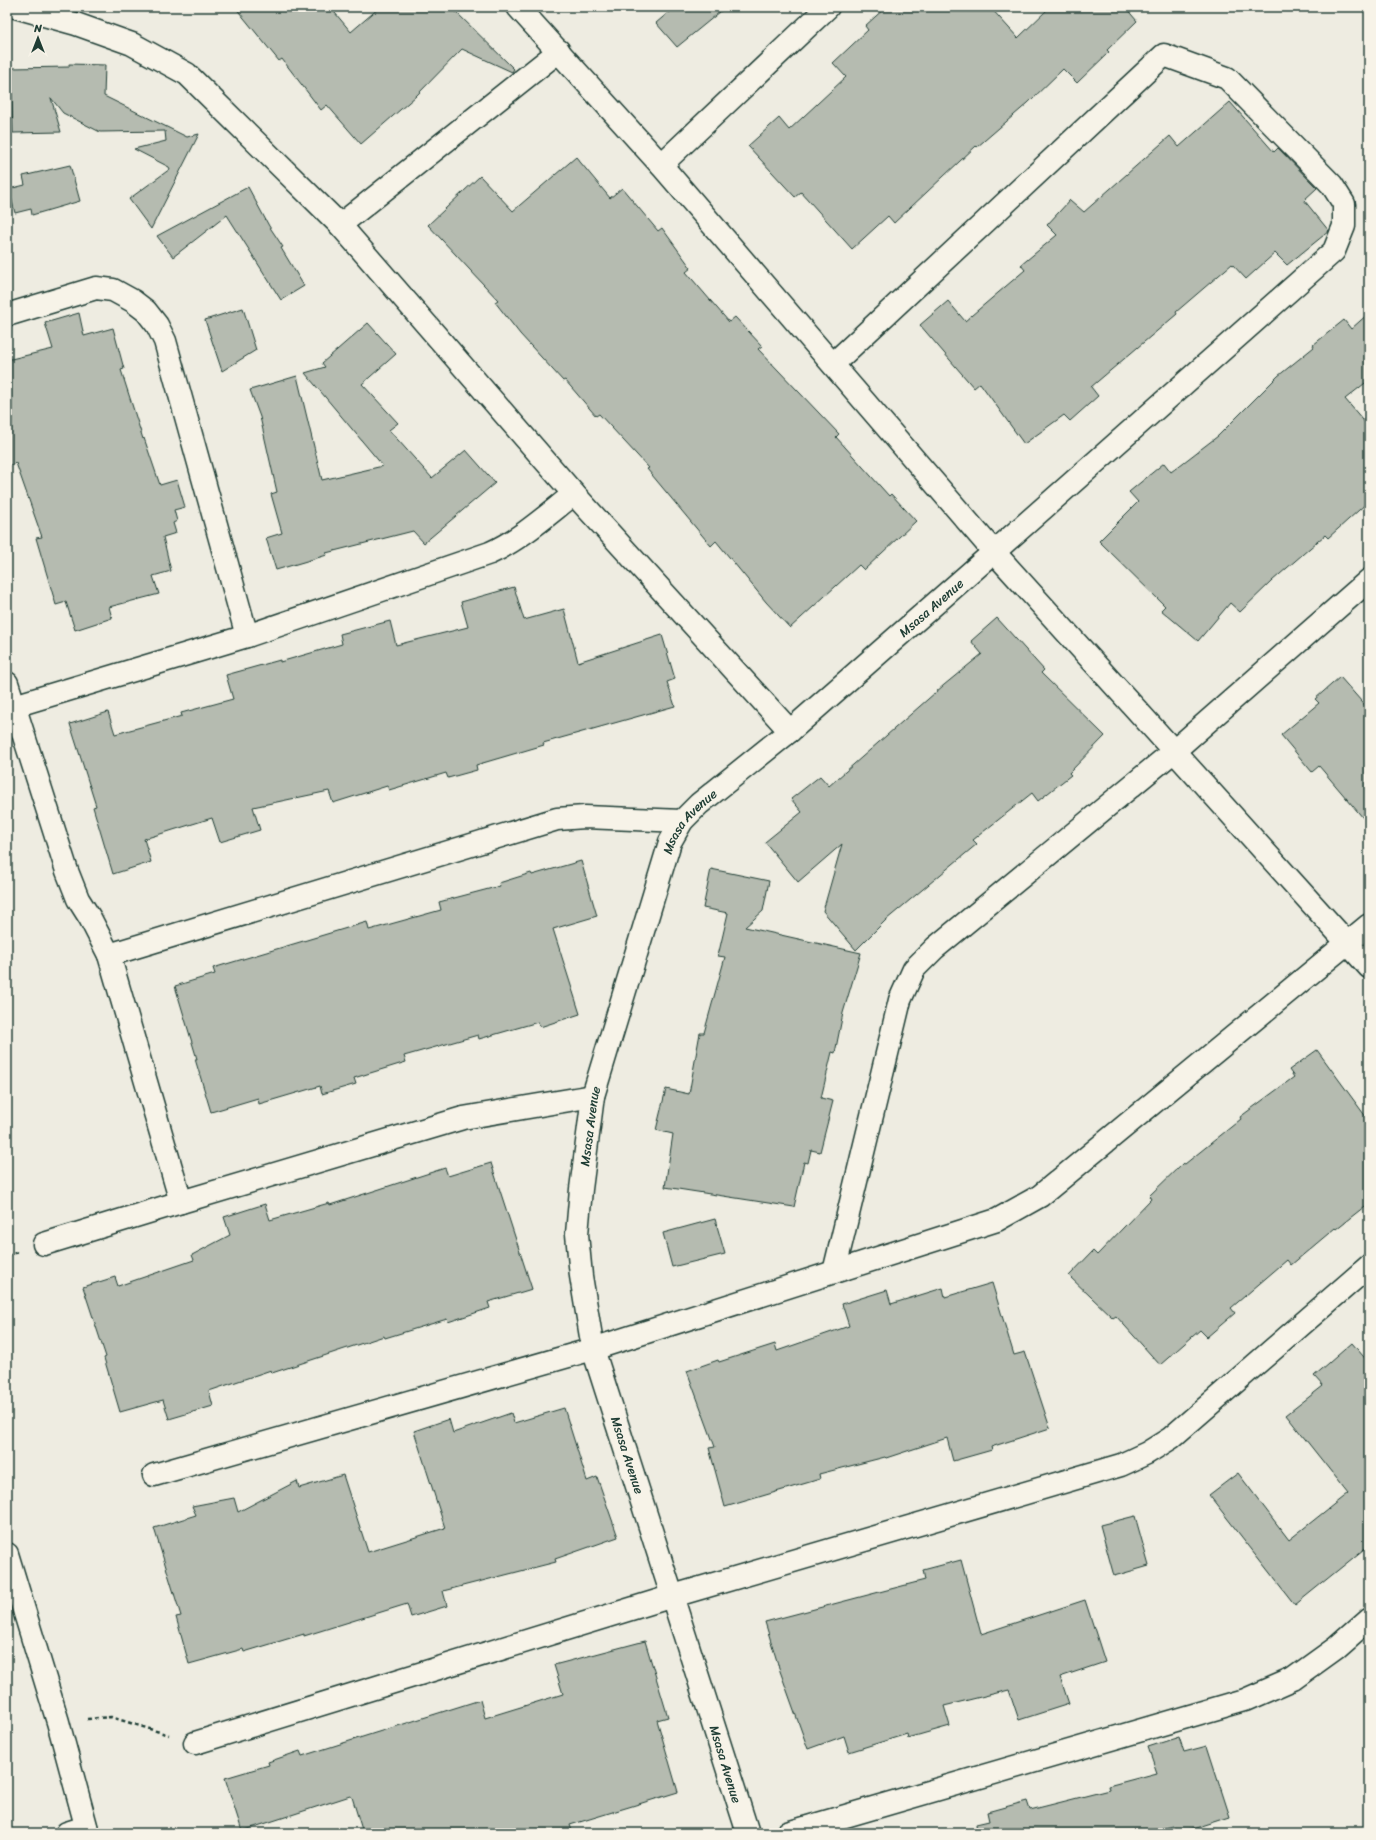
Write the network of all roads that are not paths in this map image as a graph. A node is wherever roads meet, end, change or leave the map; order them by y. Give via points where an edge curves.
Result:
1 (15, 7) edge
2 (518, 7) edge
3 (828, 7) edge
4 (559, 51) junction
5 (661, 166) junction
6 (340, 225) junction
7 (7, 315) edge
8 (833, 364) junction
9 (574, 494) junction
10 (994, 552) junction
11 (1369, 580) edge
12 (247, 636) junction
13 (7, 683) edge
14 (14, 706) junction
15 (790, 730) junction
16 (1174, 751) junction
17 (682, 821) junction
18 (1369, 925) edge
19 (1348, 943) junction
20 (109, 955) junction
21 (1369, 967) edge
22 (593, 1096) junction
23 (181, 1202) junction
24 (44, 1244) dead end
25 (1369, 1266) edge
26 (834, 1272) junction
27 (593, 1349) junction
28 (154, 1475) dead end
29 (7, 1554) edge
30 (673, 1596) junction
31 (1369, 1619) edge
32 (195, 1743) road end
33 (80, 1831) edge
34 (748, 1833) edge
35 (787, 1833) edge

1 - 6 street via 76,24 132,44 187,74
2 - 4 street
3 - 5 street
4 - 5 street
4 - 6 street
5 - 8 street
6 - 9 street
7 - 12 street via 96,288 113,290 133,301 146,311 157,325 165,341
8 - 10 street
8 - 10 street, Msasa Avenue via 1164,55 1227,78 1332,185 1344,204 1344,226 1334,251
9 - 12 street via 522,535 495,550
9 - 15 street
10 - 15 street, Msasa Avenue
10 - 16 street
11 - 16 street
12 - 14 street
13 - 14 street
14 - 20 street via 67,871 78,899
15 - 17 street, Msasa Avenue via 699,804
16 - 19 street
16 - 26 street via 935,948 914,969 900,1000
17 - 20 street via 585,817 557,819
17 - 22 street, Msasa Avenue via 670,842
18 - 19 street
19 - 21 street
19 - 26 street via 1040,1196 997,1220
20 - 23 street
22 - 23 street via 463,1118
22 - 27 street, Msasa Avenue via 577,1234
23 - 24 street
25 - 30 street via 1171,1438 1147,1453 1114,1467
26 - 27 street
27 - 28 street
27 - 30 street, Msasa Avenue
29 - 33 street via 58,1722
30 - 32 street
30 - 34 street, Msasa Avenue
31 - 35 street via 1336,1648 1293,1679 1244,1700

